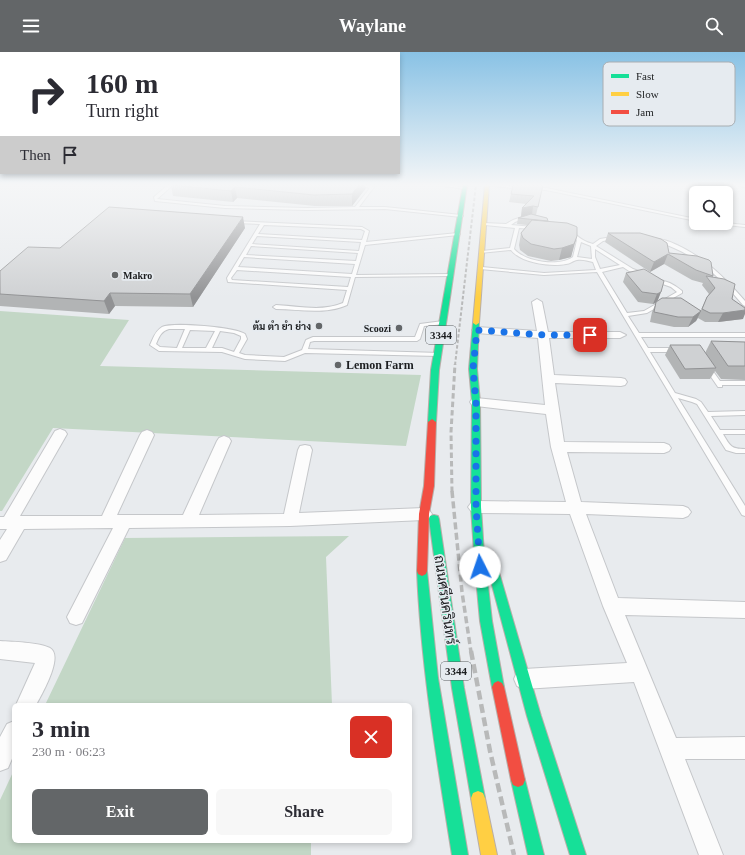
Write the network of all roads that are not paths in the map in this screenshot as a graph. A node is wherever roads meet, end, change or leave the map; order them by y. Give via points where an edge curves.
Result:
1 (246, 222) edge
2 (460, 222) edge
3 (513, 222) edge
4 (263, 223) junction
5 (485, 224) joint
6 (733, 225) edge
7 (507, 226) junction
8 (745, 226) edge
9 (517, 227) junction
10 (539, 229) edge
11 (564, 232) edge
12 (458, 234) junction
13 (256, 235) junction
14 (620, 236) edge
15 (650, 239) edge
16 (579, 240) junction
17 (364, 243) junction
18 (250, 245) junction
19 (594, 246) junction
20 (512, 249) junction
21 (361, 252) junction
22 (482, 252) junction
23 (243, 256) junction
24 (575, 258) junction
25 (594, 261) junction
26 (358, 263) junction
27 (624, 265) junction
28 (235, 268) junction
29 (482, 268) junction
30 (598, 271) junction
31 (643, 274) edge
32 (451, 275) junction
33 (354, 276) junction
34 (659, 281) edge
35 (350, 289) junction
36 (537, 302) dead end
37 (745, 304) edge
38 (276, 306) dead end
39 (626, 315) junction
40 (443, 323) junction
41 (188, 328) junction
42 (218, 330) junction
43 (477, 330) junction
44 (544, 335) junction
45 (620, 335) dead end
46 (638, 335) junction
47 (745, 335) edge
48 (416, 339) junction
49 (178, 349) junction
50 (208, 350) junction
51 (646, 350) junction
52 (682, 350) edge
53 (304, 351) junction
54 (413, 353) junction
55 (236, 354) junction
56 (438, 354) junction
57 (705, 363) edge
58 (548, 379) junction
59 (621, 382) dead end
60 (745, 383) edge
61 (672, 395) junction
62 (476, 402) junction
63 (551, 410) junction
64 (745, 413) edge
65 (706, 414) junction
66 (718, 432) junction
67 (745, 432) edge
68 (60, 434) dead end
69 (147, 435) dead end
70 (224, 441) dead end
71 (558, 447) junction
72 (664, 448) dead end
73 (305, 450) dead end
74 (745, 451) edge
75 (429, 486) junction
76 (476, 507) junction
77 (574, 508) junction
78 (683, 512) dead end
79 (745, 513) edge
80 (424, 514) junction
81 (290, 520) junction
82 (188, 522) junction
83 (9, 523) edge
84 (106, 523) junction
85 (124, 523) junction
86 (0, 555) edge
87 (612, 606) junction
88 (745, 610) edge
89 (76, 617) dead end
90 (0, 650) edge
91 (640, 672) junction
92 (524, 678) junction
93 (27, 703) edge
94 (12, 735) edge
95 (670, 748) junction
96 (745, 748) edge
97 (0, 760) edge
98 (460, 855) edge
99 (489, 855) edge
100 (536, 855) edge
101 (578, 855) edge
102 (711, 855) edge

1 - 4 lane
2 - 12 main road, ถนนศรีนครินทร์ / 3344
3 - 7 lane
4 - 13 lane
4 - 17 lane via 364,228 367,231
5 - 7 lane
5 - 22 main road
6 - 8 lane
7 - 9 lane
9 - 10 lane
9 - 20 lane
11 - 16 lane via 575,235
12 - 17 lane
12 - 32 main road, ถนนศรีนครินทร์ / 3344
13 - 17 lane
13 - 18 lane
14 - 19 lane via 602,240
15 - 37 lane via 677,247 703,261
16 - 19 lane
16 - 24 lane
17 - 21 lane
18 - 21 lane
18 - 23 lane
19 - 25 lane
19 - 27 lane
20 - 22 lane
20 - 24 lane via 523,258 547,263 565,263
21 - 26 lane
22 - 29 main road
23 - 26 lane
23 - 28 lane
24 - 25 lane
25 - 30 lane
26 - 33 lane
27 - 30 lane
27 - 31 lane
28 - 33 lane
28 - 35 lane via 229,279 231,282
29 - 30 lane via 544,274
29 - 43 main road
30 - 39 lane
32 - 33 lane
32 - 40 main road, ถนนศรีนครินทร์ / 3344
33 - 35 lane
34 - 39 lane via 673,286 680,292 645,312
35 - 38 lane via 344,304 335,308
36 - 44 street
39 - 46 lane
40 - 48 lane via 422,325
40 - 56 main road, ถนนศรีนครินทร์ / 3344
41 - 42 lane
41 - 49 lane
41 - 49 lane via 160,330 154,345 159,349
42 - 50 lane
42 - 55 lane via 243,336 244,339
43 - 44 street
43 - 62 main road via 473,369
44 - 45 street
44 - 58 street
46 - 47 lane
46 - 51 lane
48 - 53 lane via 313,339 308,341
48 - 54 lane
49 - 50 lane
50 - 55 lane
51 - 52 lane
51 - 61 lane
53 - 54 lane
53 - 55 lane via 285,359 245,358
54 - 56 lane
56 - 75 main road, ถนนศรีนครินทร์ / 3344
57 - 60 lane via 719,384
58 - 59 street
58 - 63 street
61 - 65 lane via 694,400
61 - 79 lane
62 - 63 street
62 - 76 main road
63 - 71 street
64 - 65 lane
65 - 66 lane
66 - 67 lane
66 - 74 lane via 730,449
68 - 83 street
69 - 84 street
70 - 82 street
71 - 72 street
71 - 77 street
73 - 81 street
75 - 80 main road, ถนนศรีนครินทร์ / 3344
75 - 99 main road, ถนนศรีนครินทร์ / 3344 via 460,698
76 - 77 street
76 - 92 main road
76 - 100 main road via 486,621 514,765
77 - 78 street
77 - 87 street
80 - 81 street
80 - 98 main road, ถนนศรีนครินทร์ / 3344 via 422,559 425,624 432,687
81 - 82 street
82 - 85 street
83 - 84 street
83 - 86 street
84 - 85 street
85 - 89 street
87 - 88 street
87 - 91 street
90 - 93 street via 37,653 46,657
91 - 92 street
91 - 95 street
92 - 101 main road
94 - 97 street
95 - 96 street
95 - 102 street

